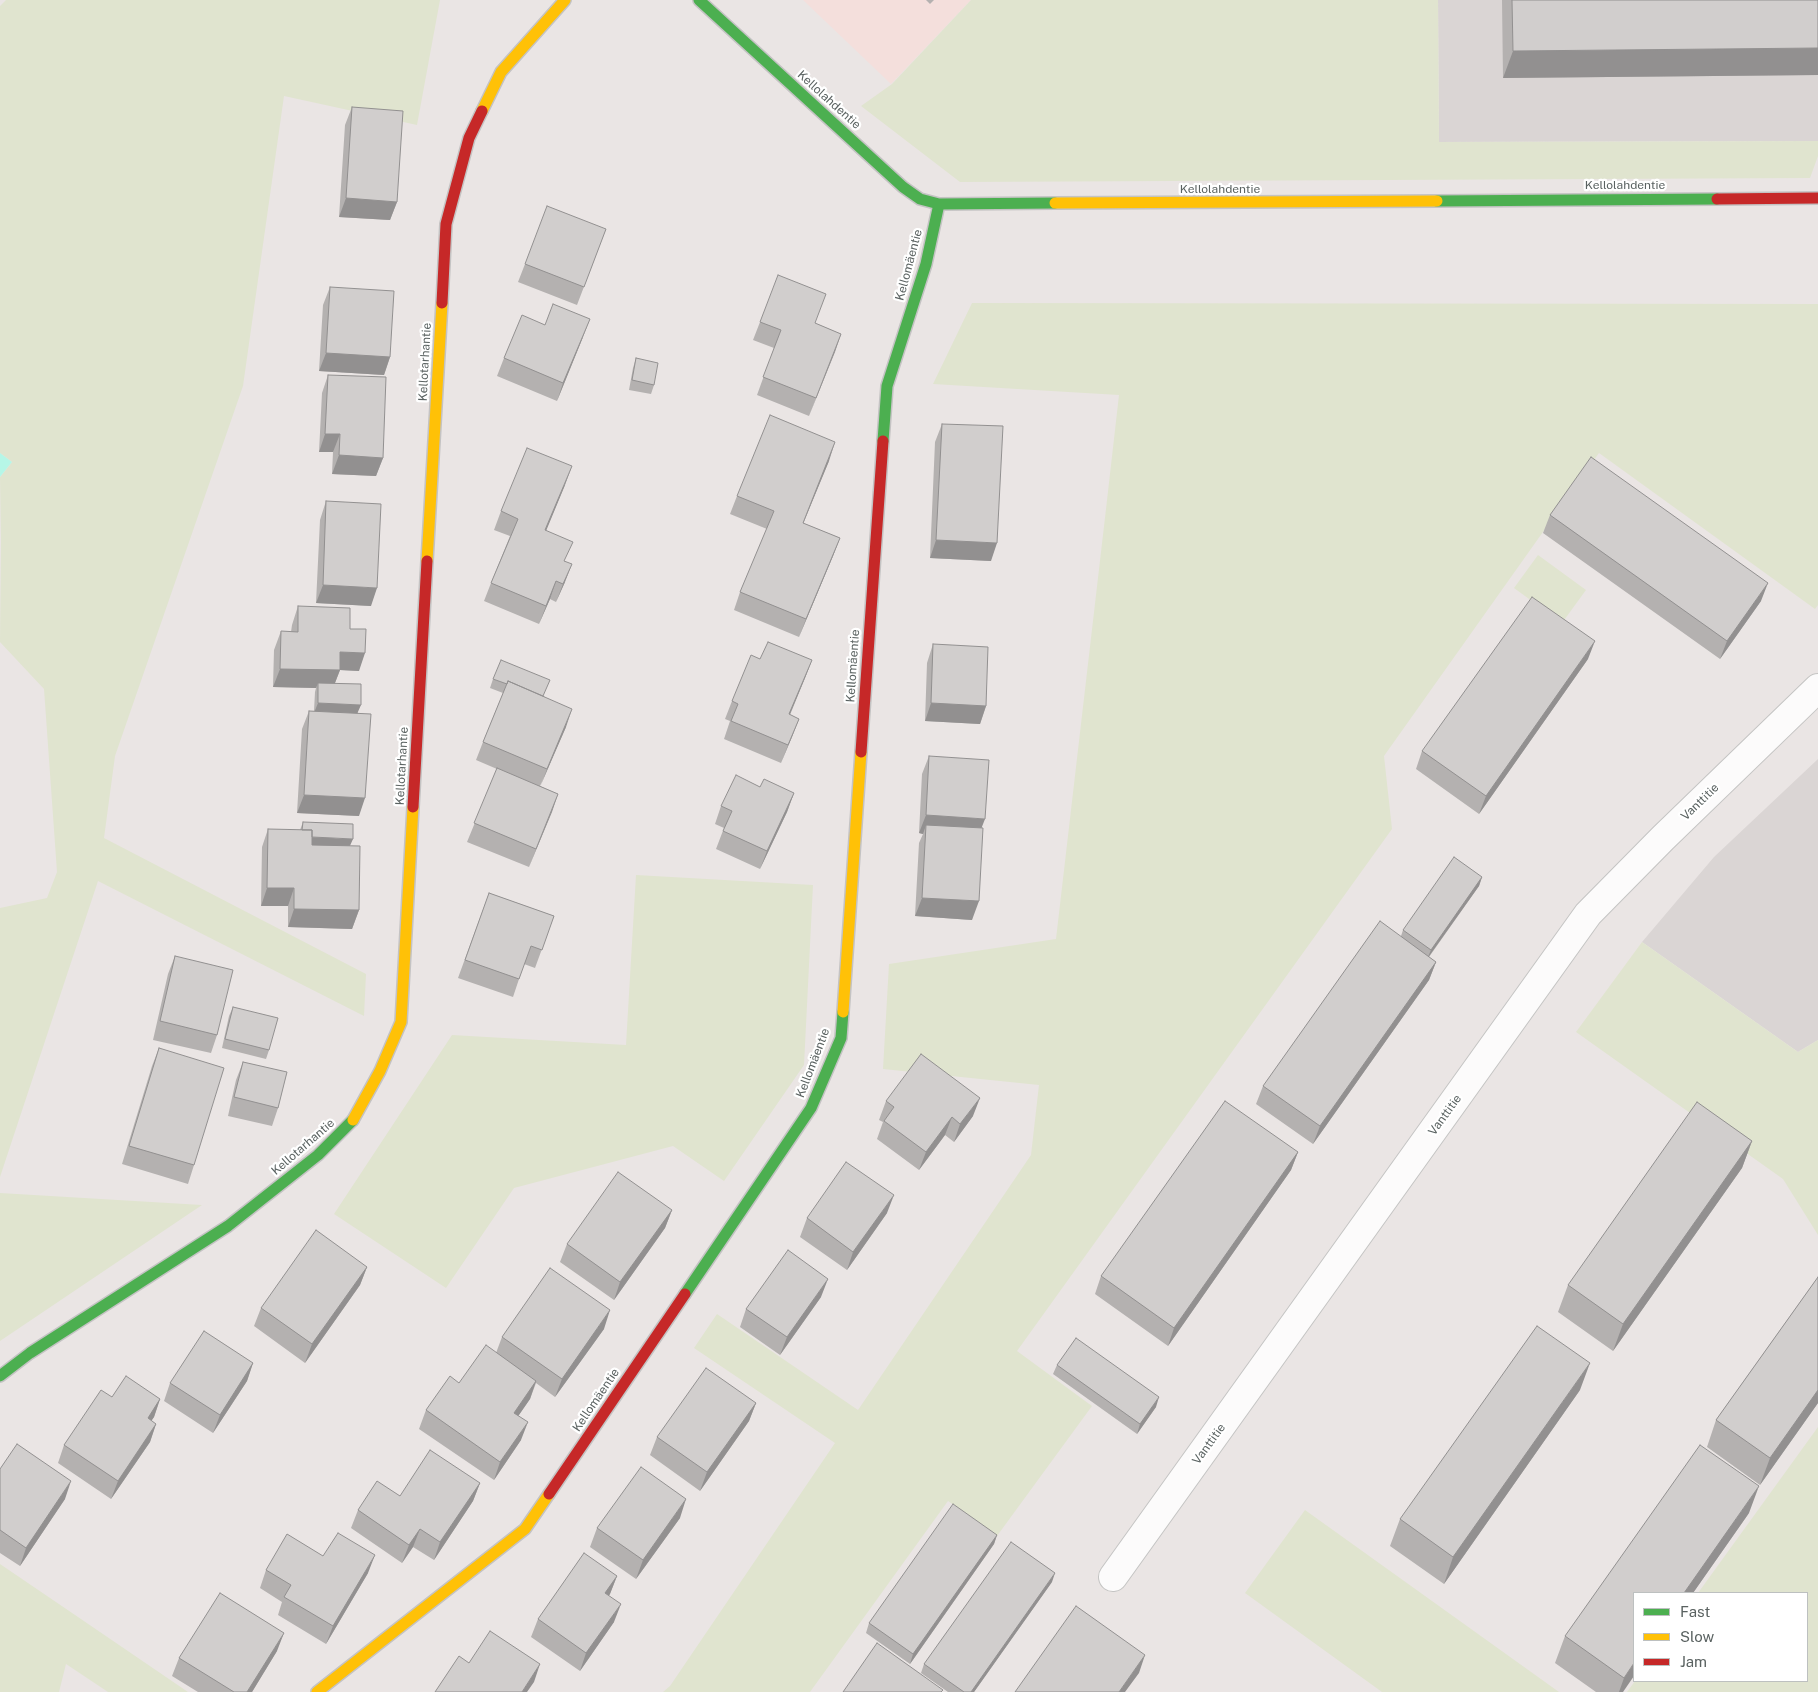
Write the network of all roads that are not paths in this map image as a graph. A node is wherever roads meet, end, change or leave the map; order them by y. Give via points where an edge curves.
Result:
1 (565, 0) edge
2 (699, 0) edge
3 (1818, 198) edge
4 (940, 204) junction
5 (1818, 688) edge
6 (0, 1376) edge
7 (1113, 1577) dead end
8 (317, 1692) edge

1 - 6 street, Kellotarhantie via 501,72 469,138 446,224 401,1022 380,1071 352,1122 318,1155 228,1226 30,1353
2 - 4 street, Kellolahdentie via 903,187 920,198
3 - 4 street, Kellolahdentie
4 - 8 street, Kellomäentie via 926,264 887,386 841,1038 811,1108 525,1529
5 - 7 street, Vanttitie via 1588,914

